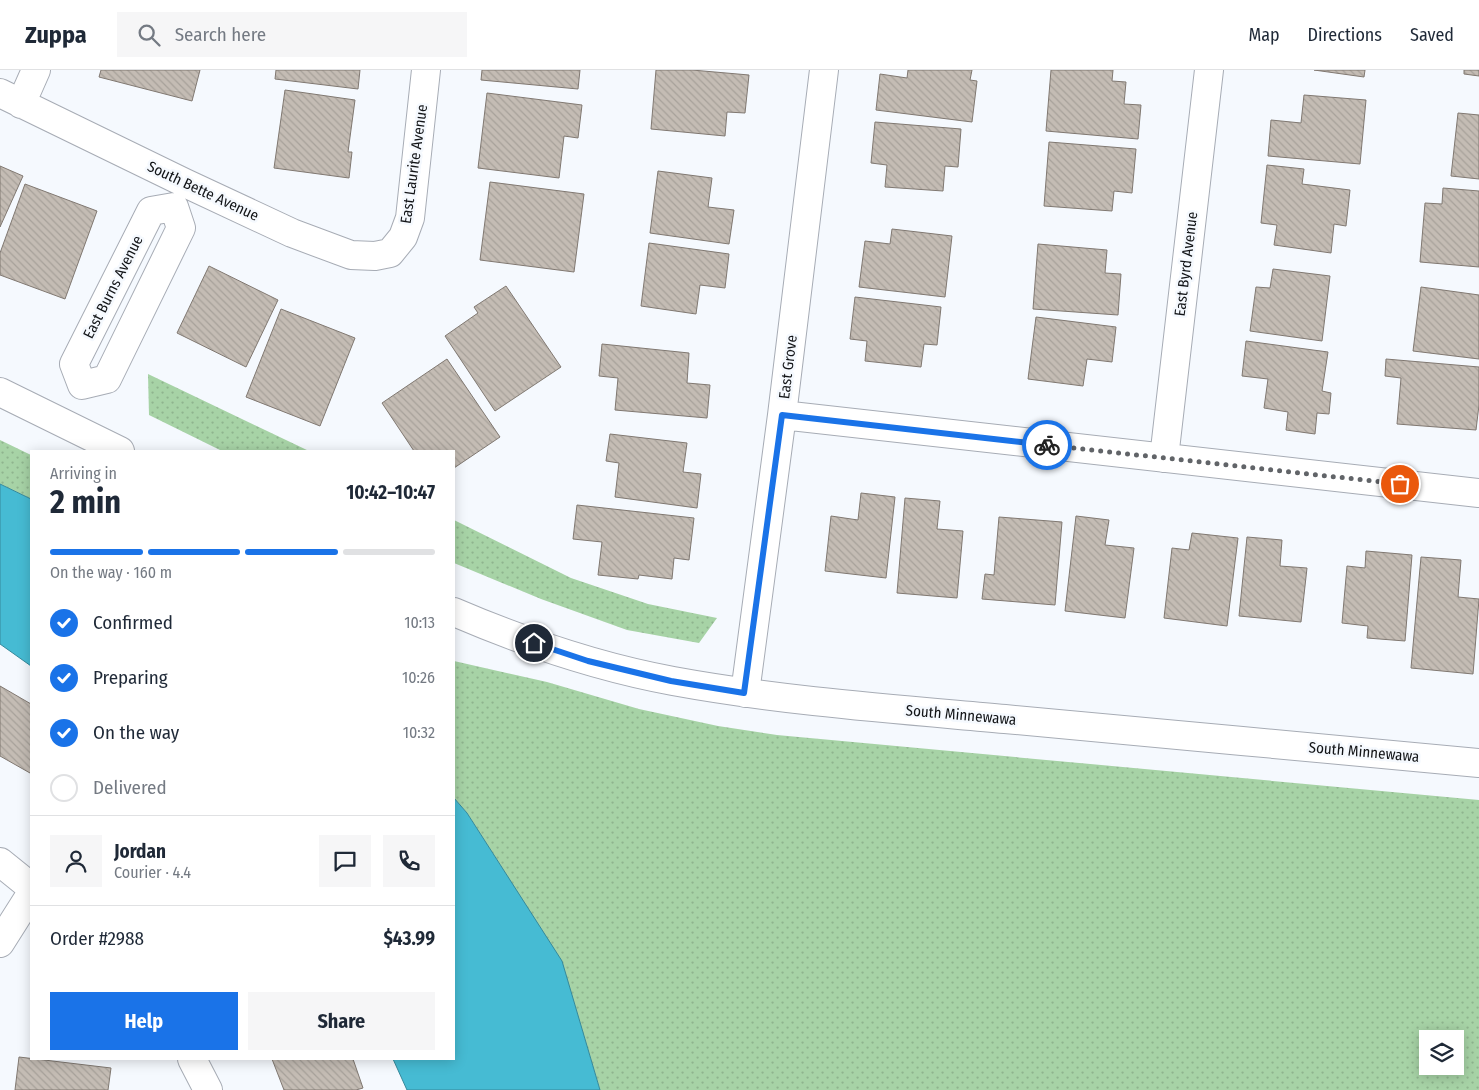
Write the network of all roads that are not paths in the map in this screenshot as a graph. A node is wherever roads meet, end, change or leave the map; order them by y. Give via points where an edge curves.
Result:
1 (36, 70) edge
2 (426, 70) edge
3 (824, 70) edge
4 (1209, 70) edge
5 (10, 98) edge
6 (180, 195) junction
7 (390, 253) joint
8 (82, 385) junction
9 (0, 392) edge
10 (782, 415) junction
11 (64, 424) junction
12 (118, 450) edge
13 (1164, 458) junction
14 (1479, 493) edge
15 (455, 612) edge
16 (744, 693) junction
17 (1479, 763) edge
18 (0, 862) edge
19 (30, 886) edge
20 (30, 896) edge
21 (0, 943) edge
22 (193, 1060) edge
23 (208, 1090) edge

1 - 5 street
2 - 7 street, East Laurite Avenue via 410,218 403,237
3 - 10 street, East Grove
4 - 13 street, East Byrd Avenue
5 - 6 street, South Bette Avenue
6 - 7 street, South Bette Avenue via 351,255
6 - 8 street via 180,228 107,379
6 - 8 street, East Burns Avenue via 151,211 74,364
8 - 11 street
9 - 11 street
10 - 13 street
10 - 16 street, East Grove
11 - 12 street
13 - 14 street
15 - 16 street, South Minnewawa via 499,632 588,661 671,681
16 - 17 street, South Minnewawa
18 - 19 street
20 - 21 street
22 - 23 street

